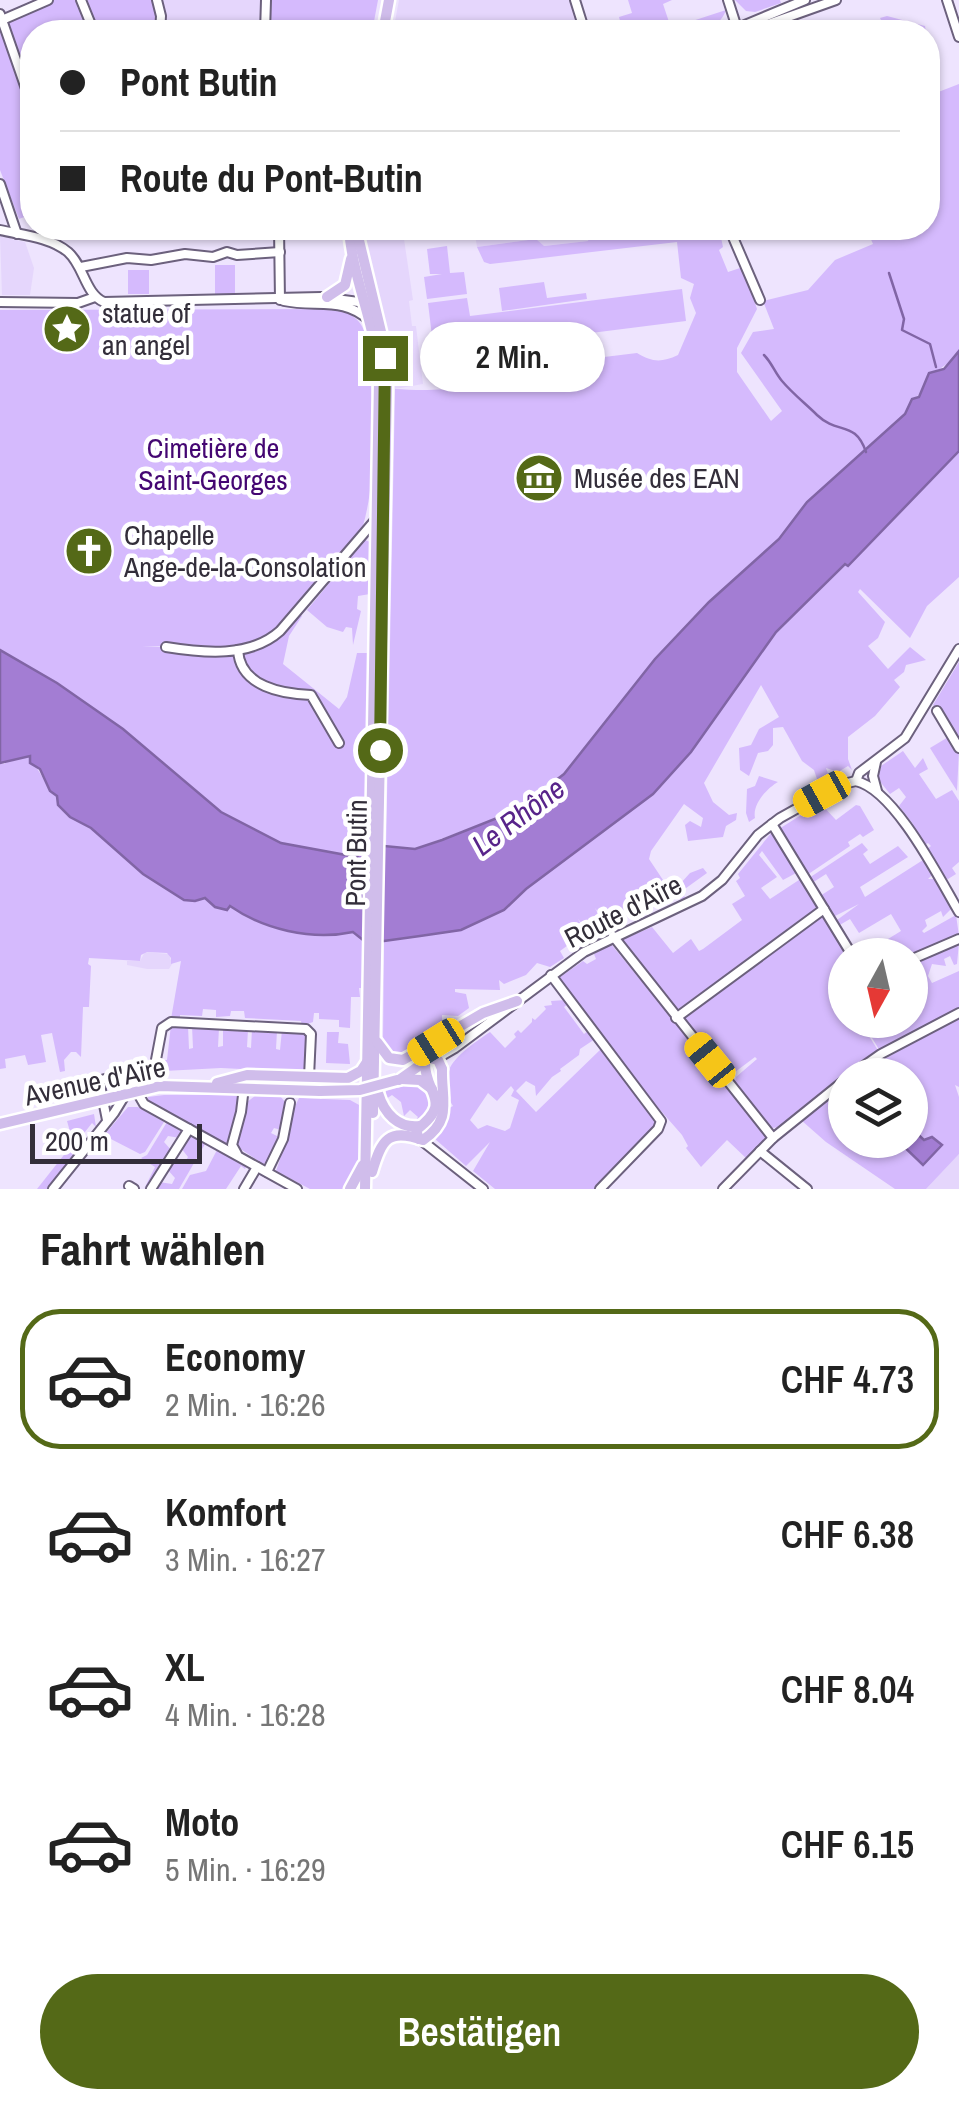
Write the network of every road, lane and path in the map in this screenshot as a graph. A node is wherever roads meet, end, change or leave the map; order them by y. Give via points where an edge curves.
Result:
1 (48, 0) edge
2 (805, 0) edge
3 (836, 0) edge
4 (948, 0) edge
5 (788, 12) junction
6 (1, 18) edge
7 (765, 20) edge
8 (771, 20) edge
9 (959, 37) edge
10 (20, 72) edge
11 (0, 184) edge
12 (0, 230) edge
13 (17, 234) junction
14 (20, 235) edge
15 (42, 240) edge
16 (280, 240) edge
17 (356, 240) edge
18 (734, 240) edge
19 (356, 249) junction
20 (280, 252) junction
21 (81, 267) junction
22 (95, 297) junction
23 (327, 297) junction
24 (280, 300) junction
25 (760, 300) dead end
26 (0, 302) edge
27 (370, 305) junction
28 (372, 324) junction
29 (377, 518) junction
30 (360, 537) junction
31 (376, 543) junction
32 (379, 594) junction
33 (166, 647) dead end
34 (238, 650) junction
35 (959, 650) edge
36 (937, 711) dead end
37 (339, 743) dead end
38 (959, 748) edge
39 (876, 762) junction
40 (856, 781) junction
41 (878, 791) junction
42 (772, 824) junction
43 (824, 909) junction
44 (959, 912) edge
45 (613, 936) junction
46 (842, 938) edge
47 (959, 940) edge
48 (928, 953) edge
49 (550, 975) junction
50 (372, 991) junction
51 (517, 1001) junction
52 (959, 1013) edge
53 (676, 1018) junction
54 (376, 1040) junction
55 (875, 1058) edge
56 (367, 1061) junction
57 (426, 1069) junction
58 (126, 1073) junction
59 (309, 1077) junction
60 (400, 1079) joint
61 (99, 1080) junction
62 (375, 1082) junction
63 (88, 1084) dead end
64 (201, 1086) junction
65 (244, 1087) junction
66 (130, 1093) junction
67 (828, 1094) edge
68 (105, 1101) junction
69 (290, 1103) dead end
70 (107, 1121) junction
71 (0, 1124) edge
72 (189, 1129) junction
73 (422, 1133) junction
74 (773, 1138) junction
75 (232, 1145) junction
76 (220, 1146) junction
77 (760, 1151) junction
78 (366, 1154) junction
79 (240, 1157) junction
80 (257, 1167) junction
81 (267, 1172) junction
82 (372, 1172) junction
83 (470, 1178) junction
84 (53, 1189) edge
85 (151, 1189) edge
86 (244, 1189) edge
87 (296, 1189) edge
88 (350, 1189) edge
89 (369, 1189) edge
90 (461, 1189) edge
91 (483, 1189) edge
92 (600, 1189) edge
93 (723, 1189) edge
94 (807, 1189) edge

1 - 6 street
2 - 5 street
3 - 5 street
4 - 9 street
5 - 7 street
5 - 8 street
6 - 10 street
11 - 13 street
12 - 13 street
13 - 14 street
15 - 21 street via 62,247
16 - 20 street
17 - 19 main road
18 - 25 street
19 - 23 main road via 346,283
19 - 27 main road
20 - 21 street via 127,258
20 - 24 street
21 - 22 street
22 - 24 street
22 - 26 street via 83,303
23 - 24 street
23 - 27 street
24 - 28 street via 342,304
27 - 28 main road
27 - 32 main road via 383,340 387,386
28 - 29 main road via 379,381
29 - 30 street
29 - 31 main road
30 - 31 street
30 - 34 street via 276,635
31 - 32 main road
32 - 50 main road, Pont Butin
33 - 34 street
34 - 37 street via 242,667 263,686 312,695
35 - 39 street, Route d'Aïre via 906,738
36 - 38 street
39 - 40 street, Route d'Aïre
39 - 41 street
40 - 41 street
40 - 42 street, Route d'Aïre via 839,784
41 - 44 street
42 - 43 street
42 - 45 street, Route d'Aïre via 710,890
43 - 46 street
43 - 53 street
45 - 49 street, Route d'Aïre
45 - 53 street
47 - 48 street
49 - 51 street, Route d'Aïre
49 - 92 street via 662,1121
50 - 54 main road
50 - 56 main road
51 - 54 main road via 403,1060 386,1056
51 - 57 street, Route d'Aïre
52 - 55 street
53 - 74 street
54 - 62 main road
56 - 59 main road via 352,1077
56 - 78 main road
57 - 60 main road, Route d'Aïre
57 - 73 main road via 436,1111
57 - 73 main road via 445,1108
58 - 59 street via 157,1063 162,1028 171,1022 308,1030
58 - 61 street
58 - 66 street
59 - 64 main road via 244,1075
60 - 65 main road, Avenue d'Aïre, bridge via 360,1090
61 - 63 street
61 - 68 street
62 - 73 main road via 392,1118
62 - 82 main road
64 - 65 main road, Avenue d'Aïre
64 - 66 main road, Avenue d'Aïre
65 - 75 street
66 - 68 main road, Avenue d'Aïre
66 - 70 street
66 - 72 street
67 - 74 street
68 - 70 street
68 - 71 main road, Avenue d'Aïre
69 - 81 street
70 - 84 street
72 - 76 street
72 - 85 street
73 - 82 main road via 387,1139
73 - 83 street
74 - 77 street
75 - 76 street
75 - 79 street
76 - 79 street
77 - 93 street
77 - 94 street
78 - 88 main road
78 - 89 main road
79 - 80 street
80 - 81 street
80 - 86 street
81 - 87 street
82 - 89 main road
83 - 90 street
83 - 91 street

